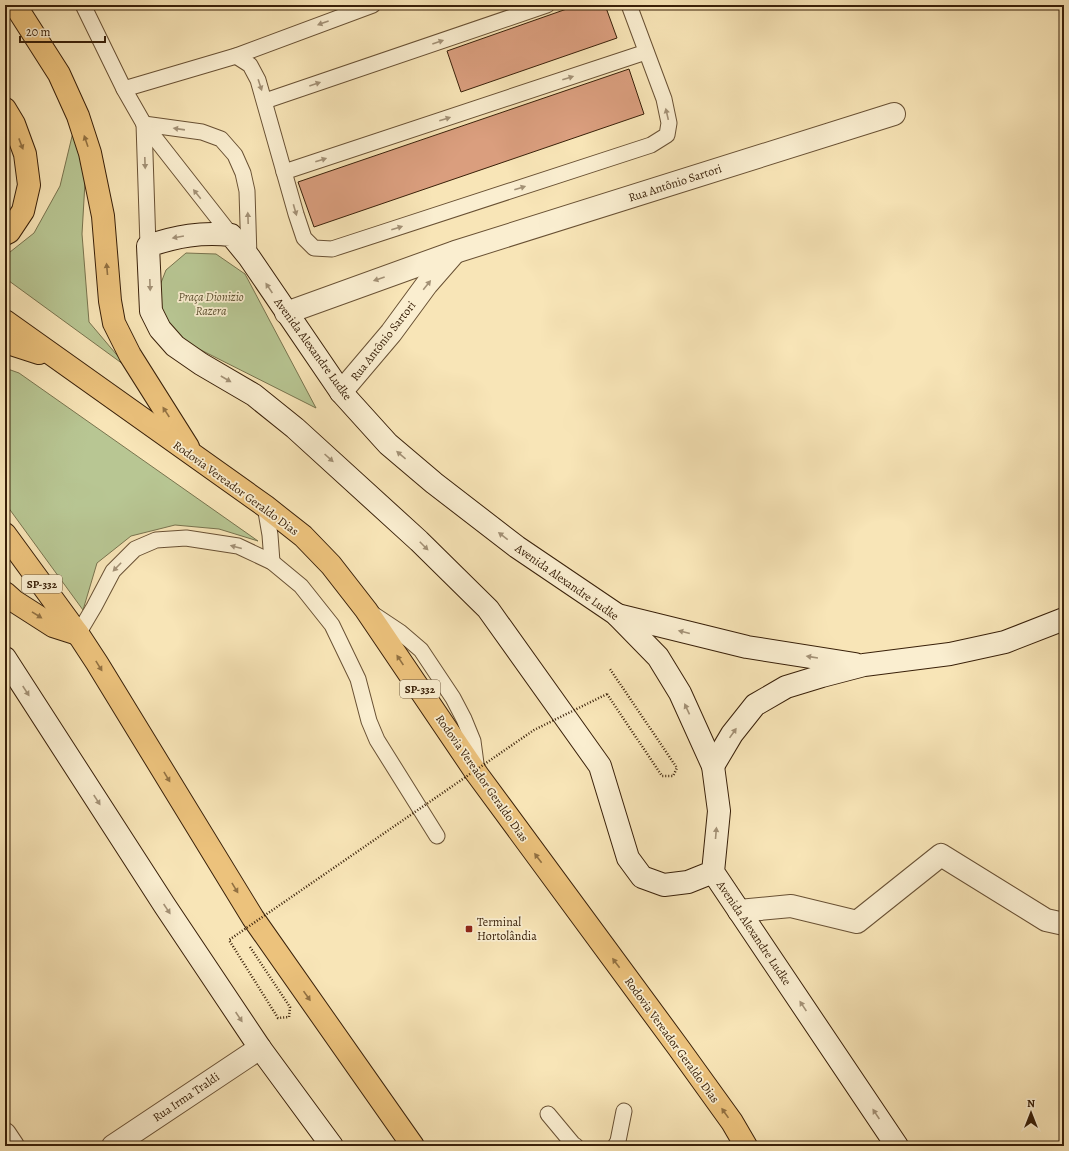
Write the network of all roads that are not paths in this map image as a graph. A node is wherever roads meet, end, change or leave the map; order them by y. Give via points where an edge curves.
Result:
1 (15, 5) edge
2 (83, 5) edge
3 (373, 5) edge
4 (547, 5) edge
5 (629, 5) edge
6 (646, 52) junction
7 (236, 56) junction
8 (124, 89) junction
9 (265, 101) junction
10 (5, 109) edge
11 (894, 114) dead end
12 (144, 124) junction
13 (284, 172) junction
14 (5, 234) edge
15 (231, 235) junction
16 (148, 246) junction
17 (455, 252) junction
18 (249, 257) junction
19 (286, 312) junction
20 (5, 321) edge
21 (5, 342) edge
22 (61, 361) junction
23 (342, 392) junction
24 (195, 457) junction
25 (265, 506) junction
26 (5, 534) edge
27 (272, 562) junction
28 (5, 593) edge
29 (616, 614) junction
30 (1064, 619) edge
31 (78, 634) junction
32 (5, 658) edge
33 (864, 665) junction
34 (713, 766) junction
35 (436, 836) dead end
36 (713, 872) junction
37 (740, 911) junction
38 (1064, 924) edge
39 (260, 1048) junction
40 (624, 1111) dead end
41 (548, 1114) dead end
42 (5, 1134) edge
43 (13, 1146) edge
44 (113, 1146) edge
45 (332, 1146) edge
46 (414, 1146) edge
47 (576, 1146) edge
48 (615, 1146) edge
49 (746, 1146) edge
50 (897, 1146) edge

24 -> 1 main road via 130,355 114,323 103,216 90,153 60,74
2 - 8 lane, Avenida Alexandre Ludke
3 -> 7 lane
9 -> 4 lane
5 - 6 lane
13 -> 6 lane
13 -> 6 lane via 304,238 314,248 332,249 651,145 667,135 669,123 664,99
7 - 8 lane
7 -> 9 lane via 250,65
8 - 12 lane, Avenida Alexandre Ludke
9 - 13 lane
10 -> 14 main road via 14,124 25,154 29,185 23,211
11 - 17 main road, Rua Antônio Sartori
15 -> 12 lane, Avenida Alexandre Ludke
12 -> 16 lane, Avenida Alexandre Ludke
18 -> 12 lane via 247,191 235,155 221,139 202,132
15 -> 16 main road via 189,235 170,238
15 - 18 main road, Avenida Alexandre Ludke
16 -> 36 main road via 151,311 160,329 175,346 254,395 295,428 419,541 488,609 600,766 628,858 642,877 664,885 688,882
17 -> 19 main road, Rua Antônio Sartori
23 -> 17 main road, Rua Antônio Sartori
19 -> 18 main road, Avenida Alexandre Ludke
19 - 23 main road, Avenida Alexandre Ludke
20 - 22 main road, Rodovia Vereador Geraldo Dias / SP-332
21 - 22 main road
22 - 24 main road, Rodovia Vereador Geraldo Dias / SP-332
29 -> 23 main road, Avenida Alexandre Ludke via 517,547 434,483 388,444
24 - 25 main road, Rodovia Vereador Geraldo Dias / SP-332
25 - 27 lane
49 -> 25 main road, Rodovia Vereador Geraldo Dias / SP-332 via 732,1122 678,1047 478,774 366,610 331,565 303,536
26 - 31 main road, SP-332
27 -> 31 lane via 238,546 186,538 156,540 135,549 113,571
27 - 35 lane via 300,586 332,625 358,679 377,740
28 -> 31 main road via 53,626
33 -> 29 main road via 747,647
34 -> 29 main road, Avenida Alexandre Ludke via 680,694 658,657
30 - 33 main road via 1004,642 950,654
31 -> 46 main road, SP-332 via 253,918
32 -> 39 main road
34 -> 33 main road via 732,734 755,705 786,687
36 -> 34 main road, Avenida Alexandre Ludke via 718,811
36 - 37 main road, Avenida Alexandre Ludke
37 - 38 main road via 791,906 857,922 941,855 1046,920
50 -> 37 main road, Avenida Alexandre Ludke
39 - 44 main road, Rua Irma Traldi
39 - 45 main road
40 - 48 lane
41 - 47 lane
42 - 43 main road

